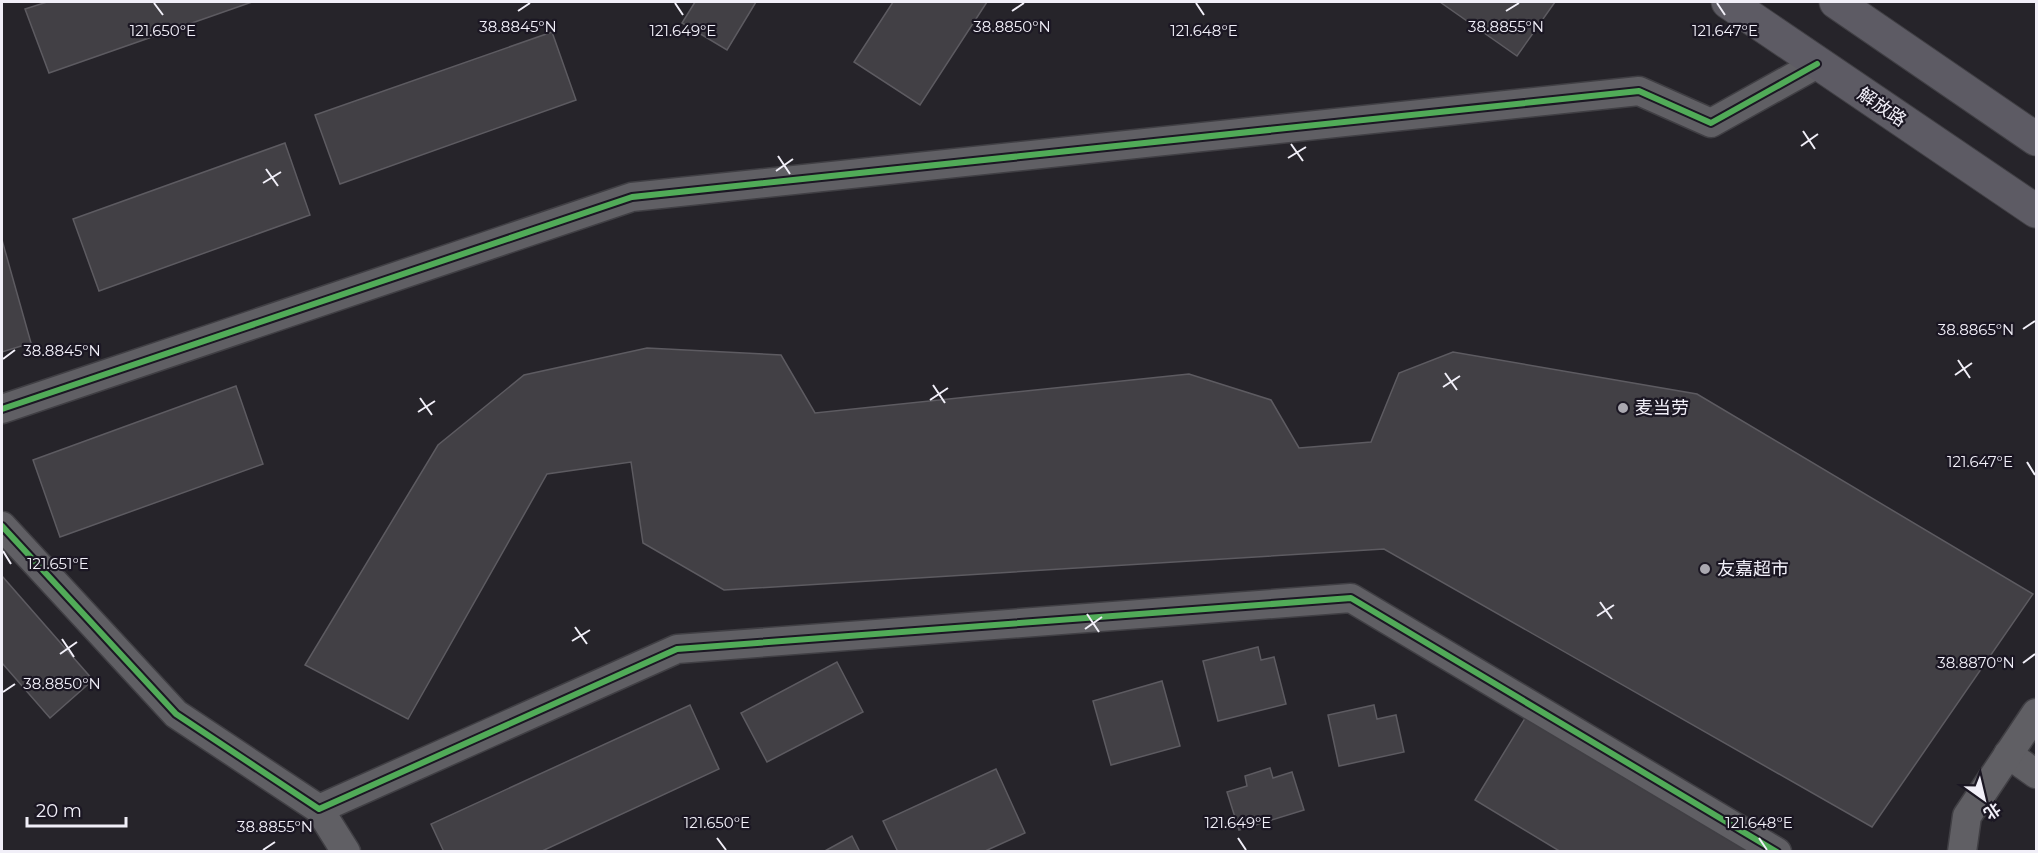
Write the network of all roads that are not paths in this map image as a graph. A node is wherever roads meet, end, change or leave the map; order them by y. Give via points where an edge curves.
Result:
1 (1728, 2) edge
2 (1836, 2) edge
3 (1817, 64) junction
4 (2037, 139) edge
5 (2037, 211) edge
6 (2, 409) edge
7 (2, 526) edge
8 (2037, 713) edge
9 (2008, 754) junction
10 (2037, 774) edge
11 (319, 809) junction
12 (346, 852) edge
13 (1777, 852) edge
14 (1962, 852) edge

1 - 3 main road, 解放路
2 - 4 main road
3 - 5 main road, 解放路
3 - 6 street via 1711,123 1639,91 632,197
7 - 11 street via 176,714
8 - 9 street
9 - 10 street
9 - 14 street via 1967,816
11 - 12 street
11 - 13 street via 677,650 1350,598

